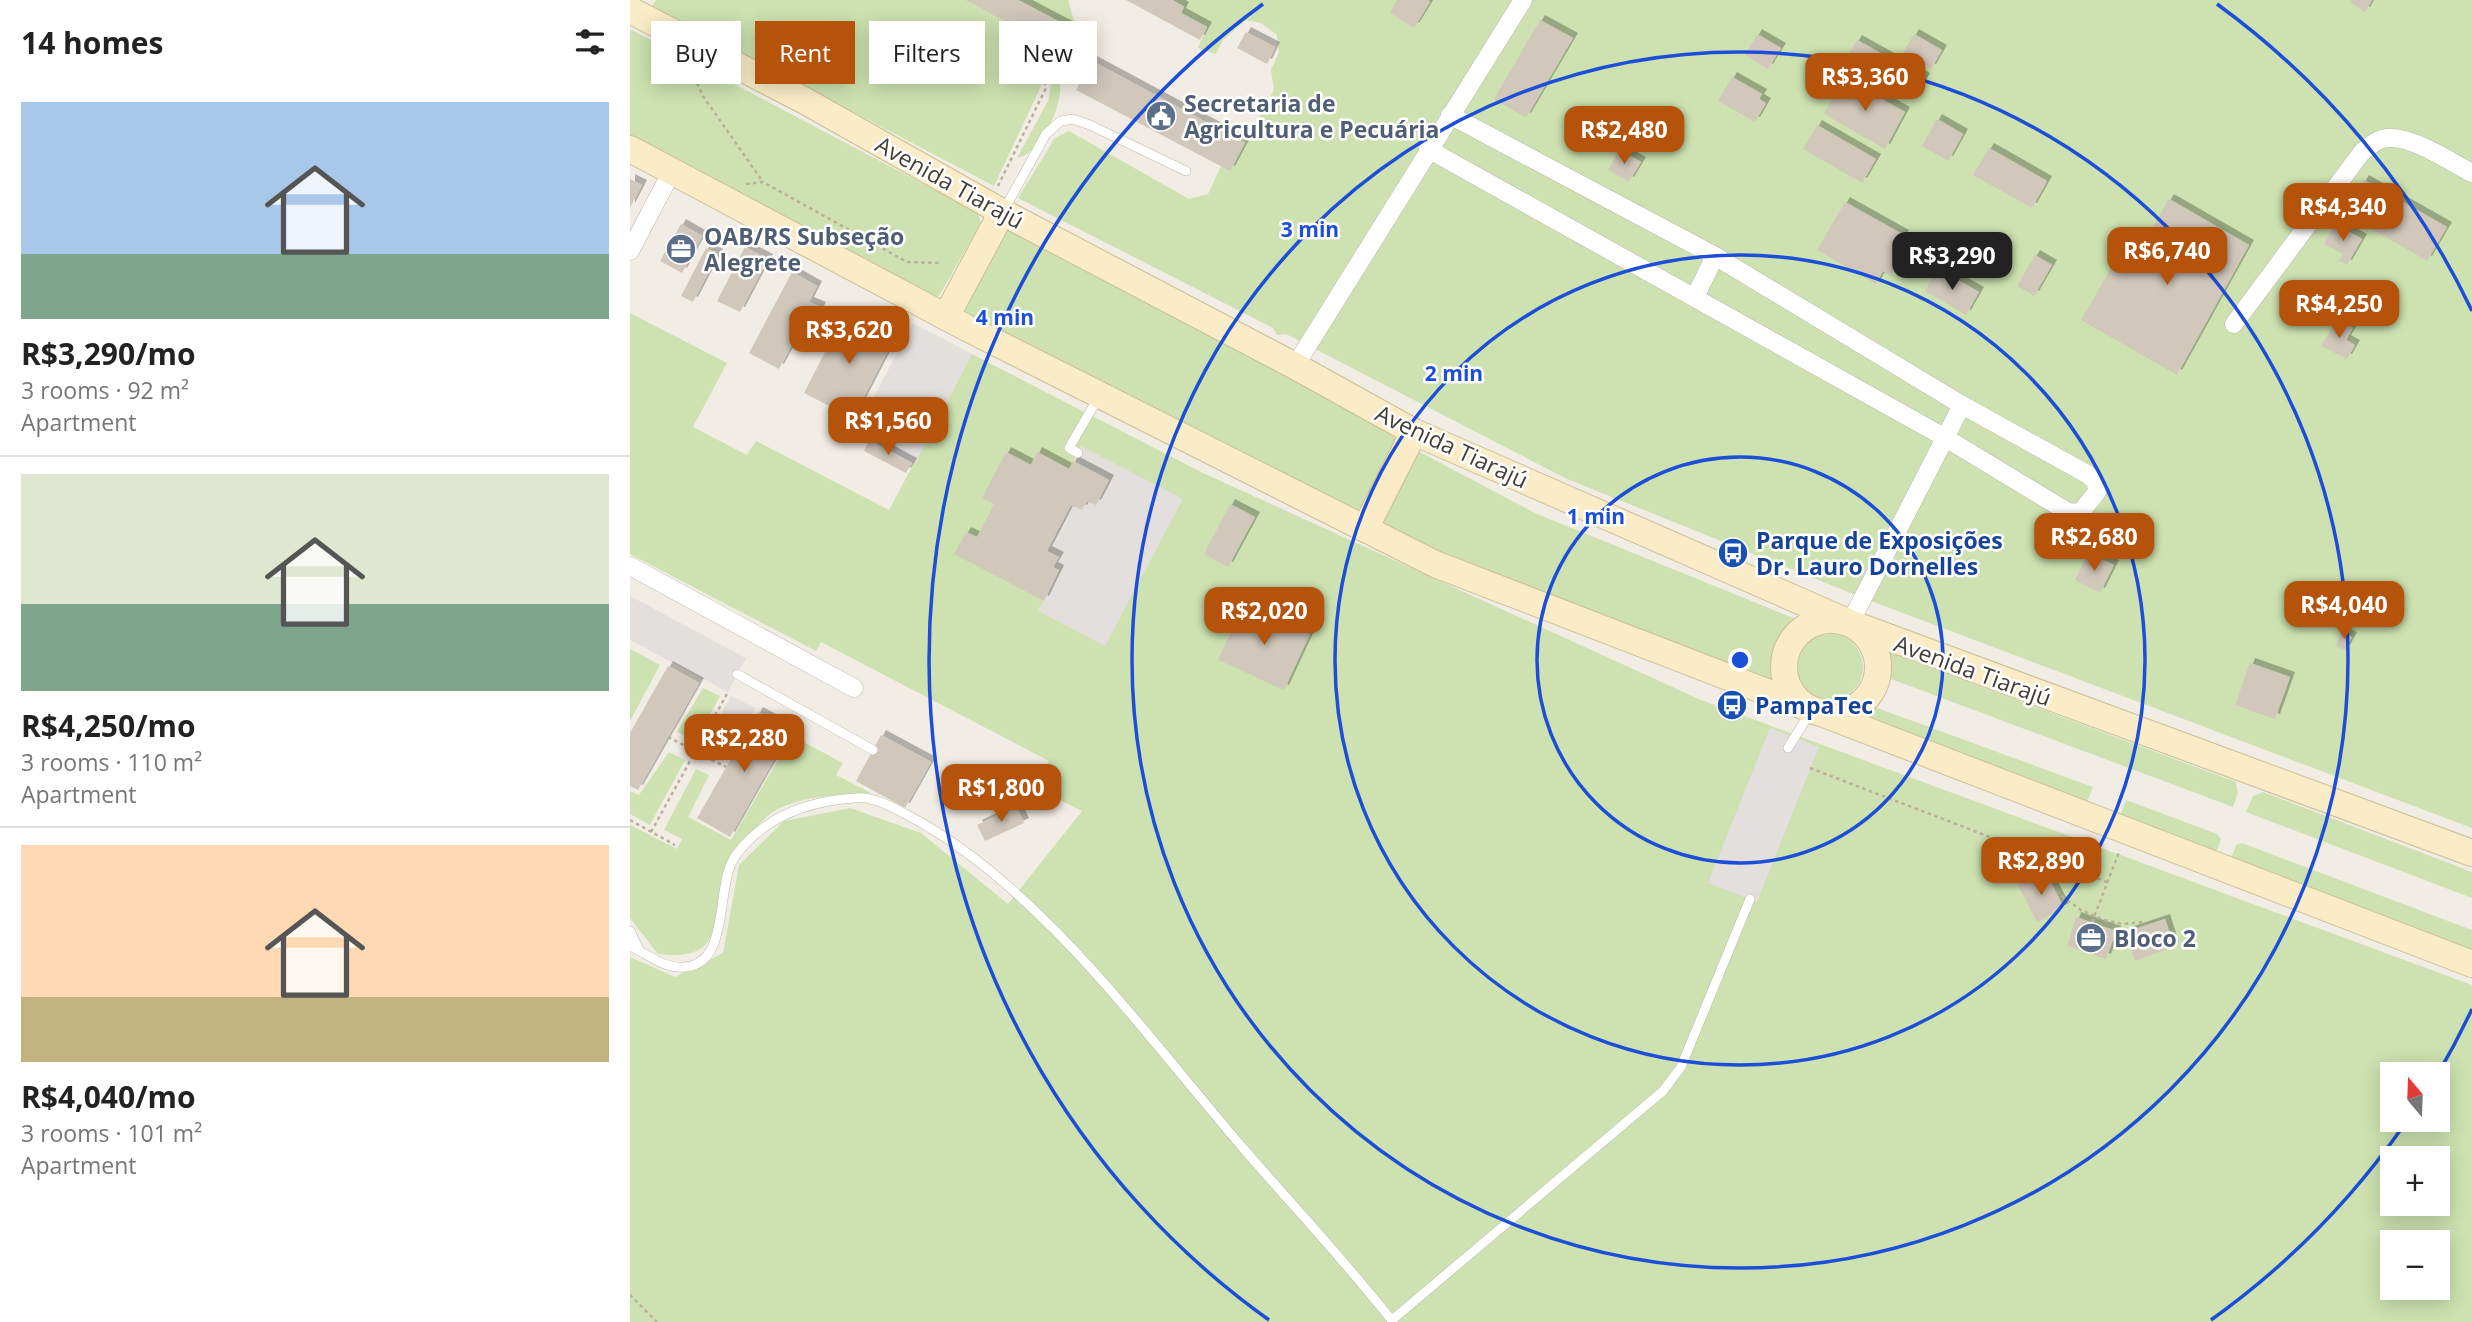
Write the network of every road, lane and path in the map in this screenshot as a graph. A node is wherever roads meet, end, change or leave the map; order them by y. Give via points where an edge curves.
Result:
1 (1523, 0) edge
2 (630, 10) edge
3 (697, 84) edge
4 (1045, 84) edge
5 (1450, 115) junction
6 (630, 149) edge
7 (1428, 149) junction
8 (672, 171) junction
9 (1186, 171) dead end
10 (2472, 173) edge
11 (764, 182) junction
12 (744, 185) dead end
13 (1000, 200) junction
14 (630, 251) edge
15 (1716, 256) junction
16 (941, 263) dead end
17 (1695, 297) junction
18 (946, 317) junction
19 (2234, 324) dead end
20 (1295, 366) junction
21 (1100, 395) junction
22 (1962, 405) junction
23 (1413, 432) junction
24 (1944, 437) junction
25 (1077, 453) dead end
26 (1365, 529) junction
27 (630, 566) edge
28 (1850, 623) junction
29 (737, 674) dead end
30 (854, 688) dead end
31 (728, 692) dead end
32 (1811, 710) junction
33 (668, 737) dead end
34 (1788, 748) dead end
35 (873, 750) dead end
36 (695, 751) junction
37 (726, 767) dead end
38 (1810, 768) dead end
39 (630, 820) edge
40 (652, 832) junction
41 (675, 845) dead end
42 (2119, 850) dead end
43 (2472, 853) edge
44 (2107, 882) junction
45 (2056, 892) dead end
46 (1750, 899) dead end
47 (2094, 916) junction
48 (2092, 922) dead end
49 (2144, 925) dead end
50 (630, 930) edge
51 (635, 948) edge
52 (2472, 964) edge
53 (630, 1295) edge
54 (1393, 1321) edge
55 (657, 1322) edge

1 - 5 street
2 - 13 main road, Avenida Tiarajú
3 - 11 path
4 - 13 path
5 - 7 street
5 - 15 street
6 - 8 main road
7 - 17 street
7 - 20 street
8 - 14 street
8 - 18 main road
9 - 13 lane via 1073,119 1061,121 1046,134
10 - 19 street via 2430,150 2392,138 2376,141 2362,152
11 - 12 path
11 - 16 path via 906,262
13 - 18 main road
13 - 20 main road, Avenida Tiarajú
15 - 17 street
15 - 22 street
17 - 24 street
18 - 21 main road
20 - 23 main road, Avenida Tiarajú
21 - 25 lane via 1069,448
21 - 26 main road
22 - 24 street
22 - 24 street via 2087,474 2096,482 2097,492 2080,513 2068,512
23 - 26 main road
23 - 28 main road, Avenida Tiarajú
24 - 28 street
26 - 32 main road via 1435,564
27 - 30 street
28 - 32 main road via 1820,621 1795,636 1787,648 1783,662 1789,691
28 - 32 main road via 1872,644 1878,674 1873,688 1846,712
28 - 43 main road, Avenida Tiarajú
29 - 35 lane
31 - 36 path
32 - 34 lane
32 - 52 main road
33 - 36 path
36 - 37 path
36 - 40 path
38 - 44 path
39 - 40 path
40 - 41 path
42 - 44 path
44 - 47 path
45 - 47 path
46 - 54 lane via 1681,1067 1663,1091
47 - 48 path
47 - 49 path
50 - 51 lane
51 - 54 lane via 669,966 688,967 706,957 716,942 724,885 734,856 781,813 858,797 888,805 973,858 1056,933
53 - 55 path

